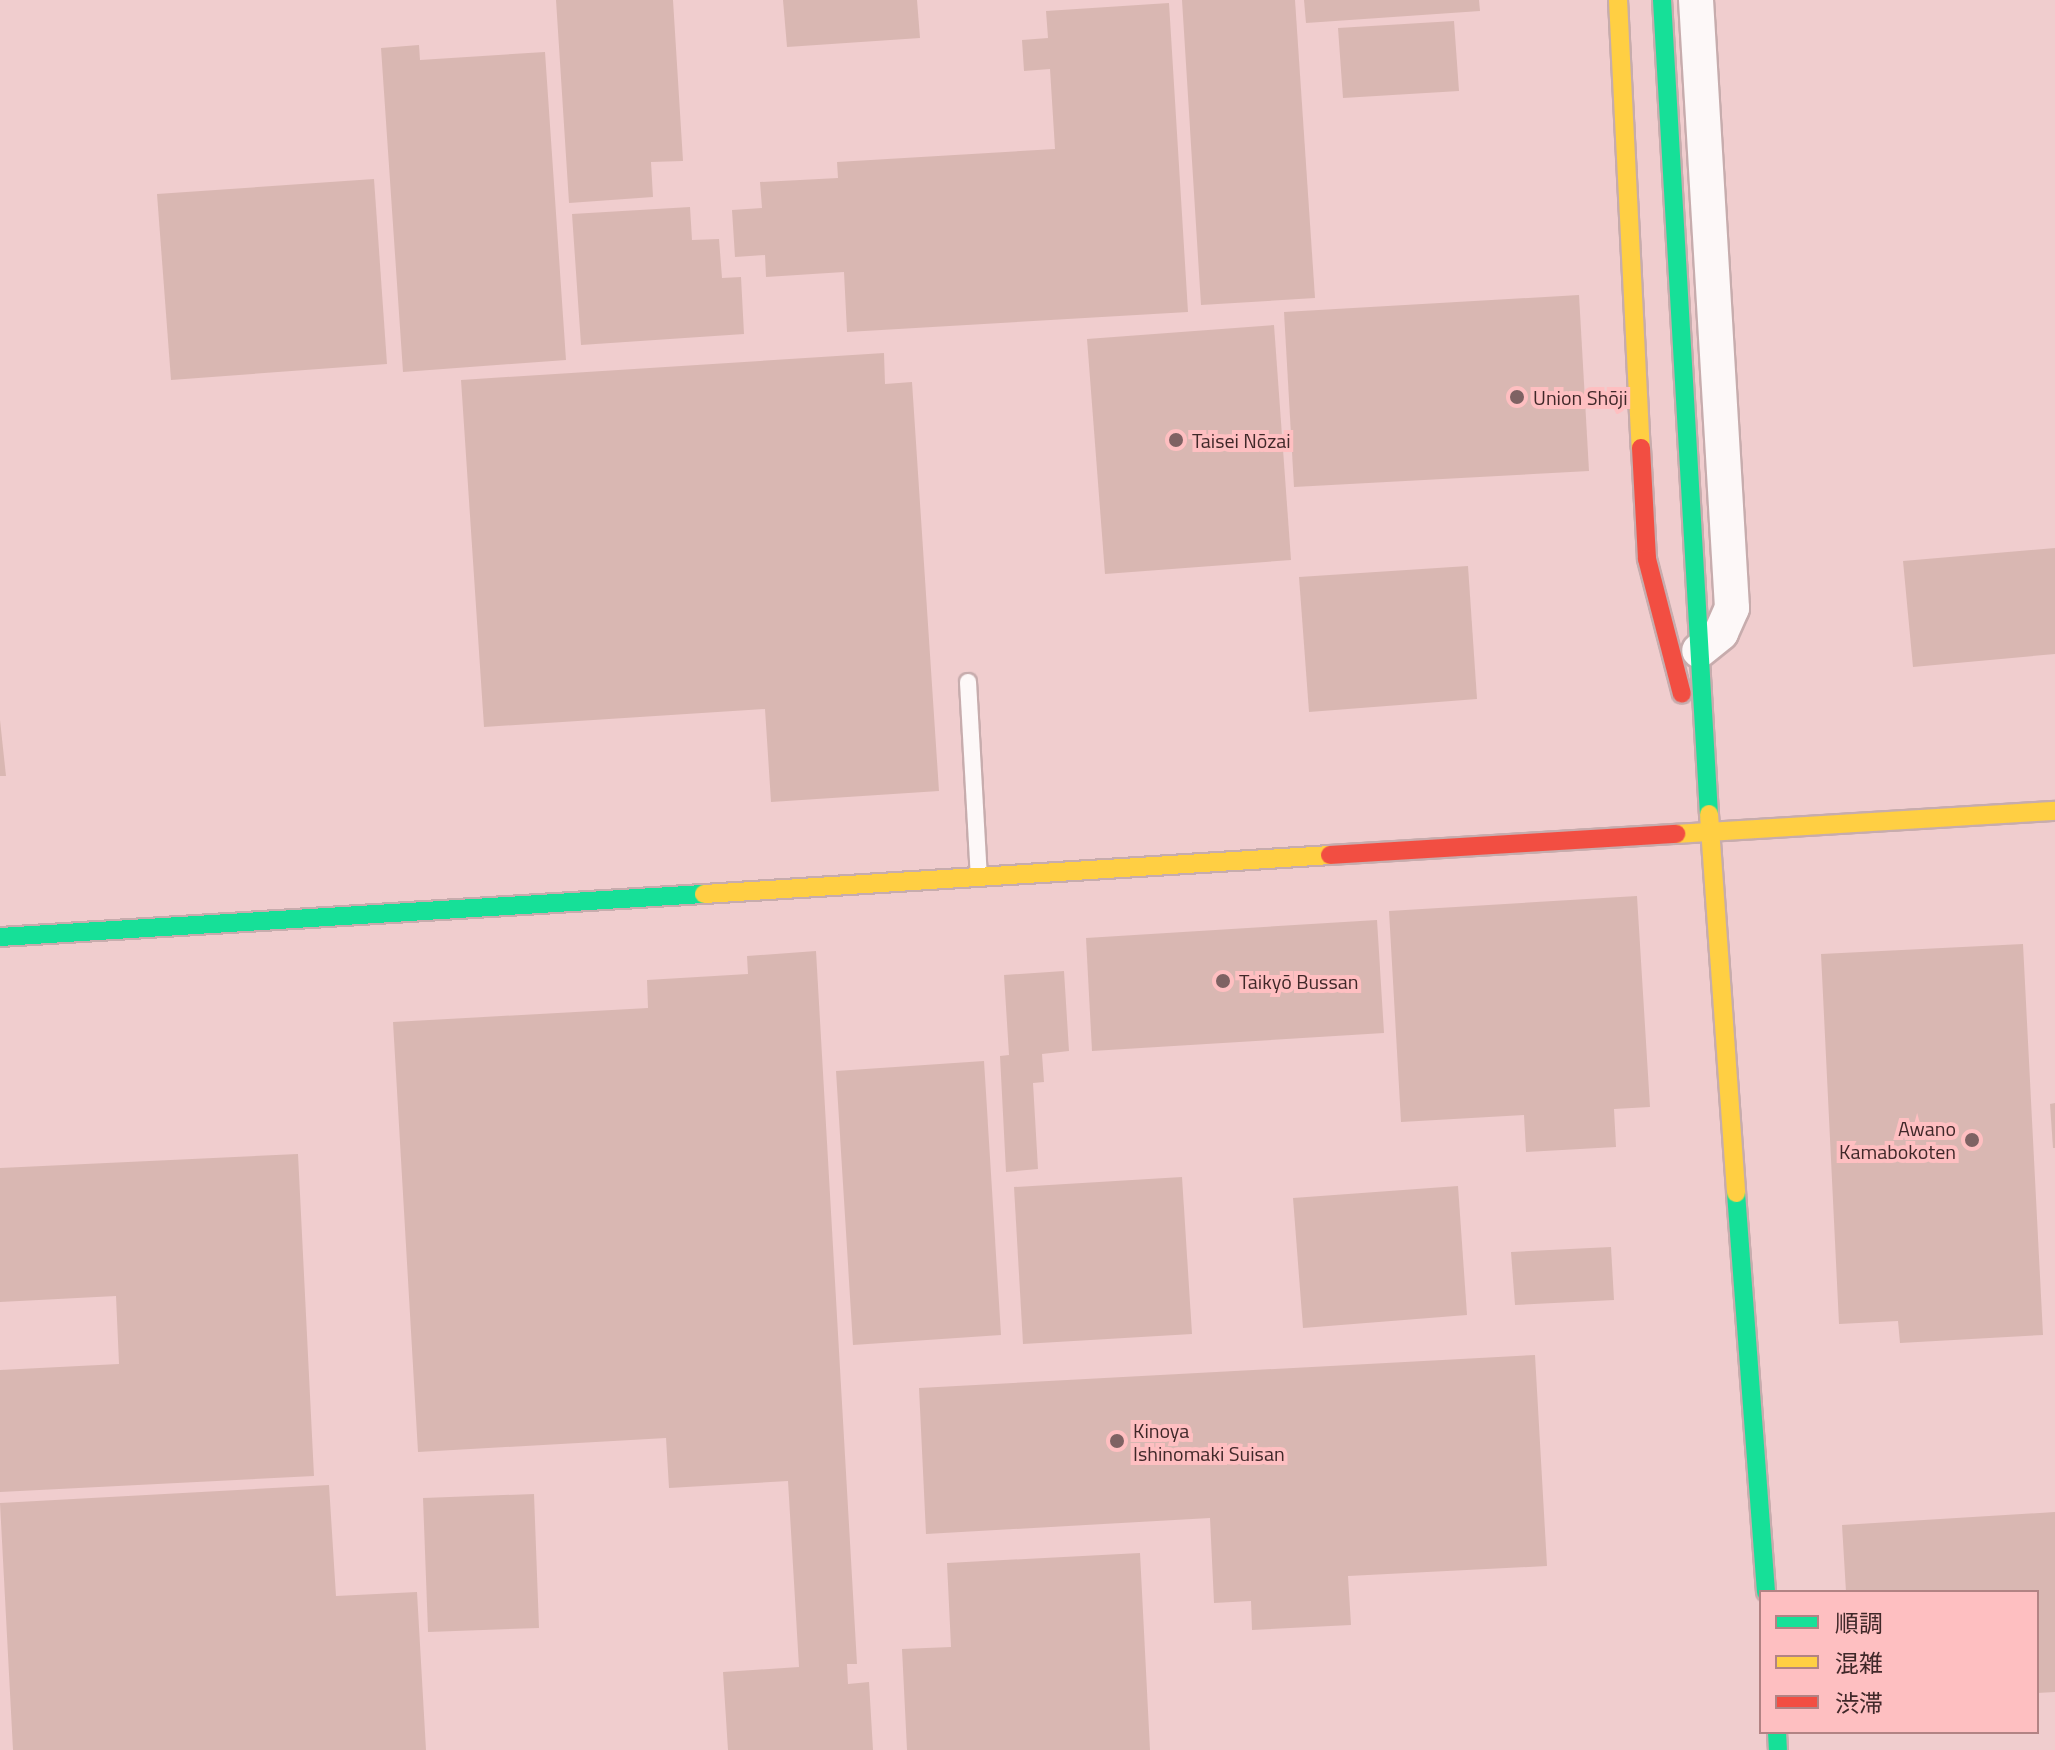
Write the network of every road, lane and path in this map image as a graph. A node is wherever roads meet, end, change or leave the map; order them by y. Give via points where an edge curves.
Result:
1 (1618, 0) edge
2 (1662, 0) edge
3 (1696, 0) edge
4 (1699, 651) junction
5 (968, 682) dead end
6 (1706, 756) junction
7 (2055, 811) edge
8 (1710, 835) junction
9 (979, 878) junction
10 (0, 937) edge
11 (1766, 1590) edge

1 - 6 street via 1647,559 1681,690
2 - 4 street
3 - 4 street via 1732,608 1721,633
4 - 6 street
5 - 9 lane
6 - 8 street
7 - 8 street
8 - 9 street
8 - 11 street
9 - 10 street

